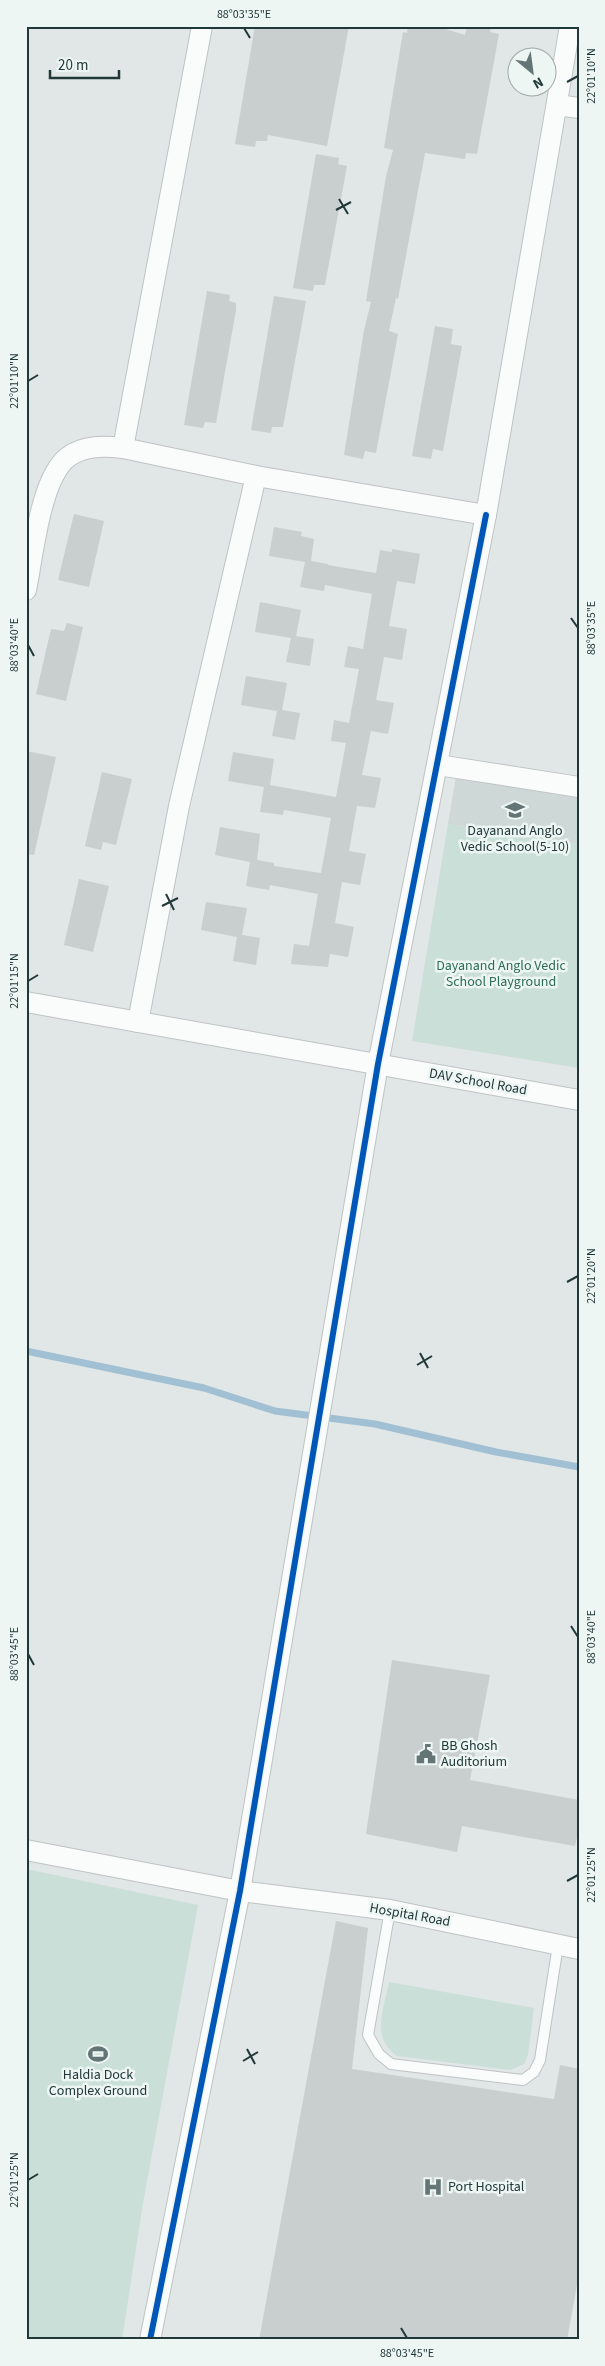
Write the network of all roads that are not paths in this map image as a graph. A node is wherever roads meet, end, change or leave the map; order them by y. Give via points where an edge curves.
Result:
1 (202, 26) edge
2 (570, 26) edge
3 (557, 104) junction
4 (579, 108) edge
5 (123, 448) junction
6 (256, 476) junction
7 (486, 515) junction
8 (26, 590) edge
9 (438, 765) junction
10 (579, 787) edge
11 (26, 1002) edge
12 (138, 1022) junction
13 (378, 1064) junction
14 (579, 1100) edge
15 (26, 1850) edge
16 (240, 1891) junction
17 (390, 1910) junction
18 (558, 1945) junction
19 (579, 1949) edge
20 (150, 2340) edge

1 - 5 street
2 - 3 street
3 - 4 street
3 - 7 street
5 - 6 street
5 - 8 street via 85,449 68,457 54,475 44,498
6 - 7 street
6 - 12 street via 179,806
7 - 9 street
9 - 10 street
9 - 13 street
11 - 12 street, DAV School Road
12 - 13 street, DAV School Road
13 - 14 street, DAV School Road
13 - 16 street
15 - 16 street, Hospital Road
16 - 17 street, Hospital Road
16 - 20 street
17 - 18 street, Hospital Road
17 - 18 lane via 368,2035 379,2054 391,2064 523,2080 534,2072 540,2060
18 - 19 street, Hospital Road

